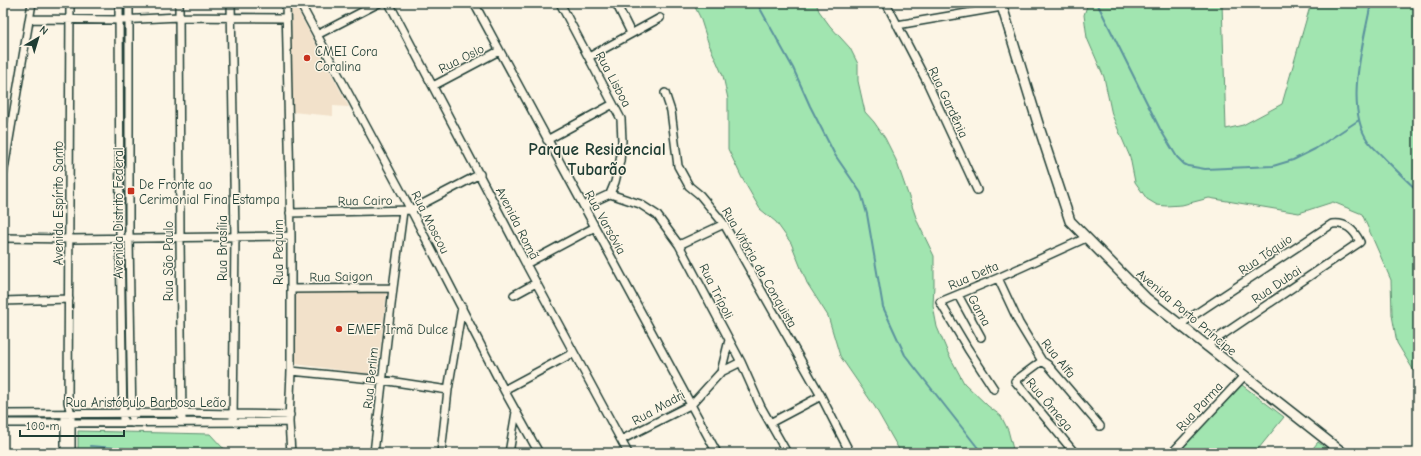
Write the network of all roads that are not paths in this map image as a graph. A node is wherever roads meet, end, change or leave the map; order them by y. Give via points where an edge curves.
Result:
1 (32, 3) edge
2 (70, 3) edge
3 (119, 3) edge
4 (129, 3) edge
5 (179, 3) edge
6 (231, 3) edge
7 (286, 3) edge
8 (300, 3) edge
9 (379, 3) edge
10 (389, 3) edge
11 (474, 3) edge
12 (560, 3) edge
13 (616, 3) edge
14 (886, 5) edge
15 (1001, 5) edge
16 (179, 17) junction
17 (231, 17) junction
18 (286, 18) junction
19 (660, 18) dead end
20 (30, 19) junction
21 (130, 19) junction
22 (70, 20) junction
23 (119, 20) junction
24 (897, 25) junction
25 (631, 33) junction
26 (317, 35) junction
27 (499, 51) junction
28 (589, 57) junction
29 (433, 86) junction
30 (665, 93) dead end
31 (613, 104) junction
32 (547, 140) junction
33 (6, 145) edge
34 (480, 174) junction
35 (3, 175) edge
36 (977, 190) dead end
37 (610, 194) junction
38 (584, 206) junction
39 (411, 210) junction
40 (403, 211) junction
41 (290, 213) junction
42 (724, 224) junction
43 (595, 227) junction
44 (235, 236) junction
45 (291, 236) junction
46 (180, 237) junction
47 (3, 238) edge
48 (120, 238) junction
49 (129, 238) junction
50 (1086, 238) junction
51 (70, 239) junction
52 (1360, 242) joint
53 (679, 245) junction
54 (526, 264) junction
55 (998, 278) junction
56 (536, 283) junction
57 (393, 288) junction
58 (291, 289) junction
59 (514, 295) dead end
60 (958, 295) junction
61 (69, 299) junction
62 (3, 301) edge
63 (462, 307) junction
64 (1179, 325) junction
65 (981, 337) dead end
66 (729, 340) junction
67 (1206, 346) junction
68 (573, 353) junction
69 (1042, 361) junction
70 (740, 362) junction
71 (291, 371) junction
72 (721, 372) junction
73 (1244, 376) junction
74 (382, 380) junction
75 (994, 389) dead end
76 (448, 390) junction
77 (504, 390) junction
78 (821, 396) junction
79 (692, 404) junction
80 (516, 412) junction
81 (122, 413) junction
82 (132, 413) junction
83 (181, 413) junction
84 (3, 414) edge
85 (68, 414) junction
86 (233, 414) junction
87 (289, 419) junction
88 (123, 422) junction
89 (182, 422) junction
90 (233, 422) junction
91 (3, 423) edge
92 (68, 423) junction
93 (132, 423) junction
94 (770, 423) junction
95 (1100, 426) dead end
96 (621, 440) junction
97 (1073, 450) dead end
98 (64, 453) edge
99 (71, 453) edge
100 (290, 453) edge
101 (374, 453) edge
102 (441, 453) edge
103 (509, 453) edge
104 (539, 453) edge
105 (628, 453) edge
106 (717, 453) edge
107 (788, 453) edge
108 (850, 453) edge
109 (1172, 453) edge
110 (1343, 453) edge

1 - 20 street
2 - 22 street, Avenida Espírito Santo
3 - 23 street, Avenida Distrito Federal
4 - 21 street, Avenida Distrito Federal
5 - 16 street, Rua São Paulo
6 - 17 street, Rua Brasília
7 - 18 street, Rua Pequim
8 - 26 street, Rua Moscou
9 - 26 street
10 - 29 street, Avenida Romã
11 - 27 street, Rua Varsóvia
12 - 28 street, Rua Lisboa
13 - 25 street
14 - 24 street, Rua Gardênia
15 - 24 street
15 - 50 street, Avenida Porto Príncipe via 1070,221
16 - 17 street
16 - 21 street
16 - 46 street, Rua São Paulo
17 - 18 street
17 - 44 street, Rua Brasília
18 - 41 street, Rua Pequim
19 - 25 street
20 - 22 street
20 - 33 street
21 - 23 street
21 - 49 street, Avenida Distrito Federal
22 - 23 street
22 - 51 street, Avenida Espírito Santo
23 - 48 street, Avenida Distrito Federal
24 - 36 street, Rua Gardênia via 927,82
25 - 28 street
26 - 39 street, Rua Moscou
27 - 29 street, Rua Oslo
27 - 32 street, Rua Varsóvia
28 - 31 street, Rua Lisboa
29 - 34 street, Avenida Romã
30 - 42 street, Rua Vitória da Conquista via 671,111 678,166 688,186 700,195
31 - 32 street
31 - 37 street, Rua Lisboa via 621,119 622,141 620,162
32 - 38 street, Rua Varsóvia
33 - 35 street
34 - 39 street, Rua Cairo
34 - 54 street, Avenida Romã
37 - 38 street
37 - 53 street, Rua Trípoli via 640,204 657,215
38 - 43 street, Rua Varsóvia
39 - 40 street, Rua Cairo
39 - 63 street, Rua Moscou
40 - 41 street, Rua Cairo
40 - 57 street, Rua Berlim
41 - 45 street, Rua Pequim
42 - 53 street
42 - 78 street, Rua Vitória da Conquista
43 - 54 street
43 - 79 street, Rua Varsóvia
44 - 45 street
44 - 46 street
44 - 86 street, Rua Brasília
45 - 58 street, Rua Pequim
46 - 49 street
46 - 83 street, Rua São Paulo
47 - 51 street
48 - 49 street
48 - 51 street
48 - 81 street, Avenida Distrito Federal
49 - 82 street, Avenida Distrito Federal
50 - 55 street, Rua Delta
50 - 64 street, Avenida Porto Príncipe via 1146,298
51 - 61 street, Avenida Espírito Santo
52 - 64 street, Rua Tóquio via 1355,232 1340,222 1332,224
52 - 67 street, Rua Dubai
53 - 66 street, Rua Trípoli
54 - 56 street, Avenida Romã
55 - 60 street, Rua Delta
55 - 69 street, Rua Alfa via 1019,323
56 - 59 street
56 - 68 street, Avenida Romã
57 - 58 street, Rua Saigon
57 - 74 street, Rua Berlim
58 - 71 street, Rua Pequim
60 - 65 street, Gama
60 - 75 street, Rua Delta via 940,302
61 - 62 street
61 - 85 street, Avenida Espírito Santo
63 - 76 street
63 - 77 street, Rua Moscou
64 - 67 street, Avenida Porto Príncipe
66 - 70 street, Rua Trípoli
66 - 72 street, Rua Madri
67 - 73 street, Avenida Porto Príncipe
68 - 77 street
68 - 96 street, Avenida Romã
69 - 95 street, Rua Alfa
69 - 97 street, Rua Ômega via 1015,381
70 - 72 street, Rua Madri
70 - 94 street, Rua Trípoli
71 - 74 street
71 - 87 street, Rua Pequim
72 - 79 street, Rua Madri
73 - 109 street, Rua Parma
73 - 110 street, Avenida Porto Príncipe
74 - 76 street
74 - 101 street, Rua Berlim
76 - 102 street
77 - 80 street, Rua Moscou
78 - 94 street
78 - 108 street, Rua Vitória da Conquista
79 - 96 street, Rua Madri
79 - 106 street, Rua Varsóvia
80 - 103 street
80 - 104 street, Rua Moscou
81 - 82 street, Rua Aristóbulo Barbosa Leão
81 - 85 street, Rua Aristóbulo Barbosa Leão
81 - 88 street, Avenida Distrito Federal
82 - 83 street, Rua Aristóbulo Barbosa Leão
82 - 93 street, Avenida Distrito Federal
83 - 86 street, Rua Aristóbulo Barbosa Leão
83 - 89 street, Rua São Paulo
84 - 85 street, Rua Aristóbulo Barbosa Leão
85 - 92 street, Avenida Espírito Santo
86 - 87 street, Rua Aristóbulo Barbosa Leão
86 - 90 street, Rua Brasília
87 - 90 street
87 - 100 street, Rua Pequim
88 - 92 street
88 - 93 street
89 - 90 street
89 - 93 street
91 - 92 street
92 - 98 street, Avenida Espírito Santo
92 - 99 street, Avenida Espírito Santo
94 - 107 street, Rua Trípoli
96 - 105 street, Avenida Romã

